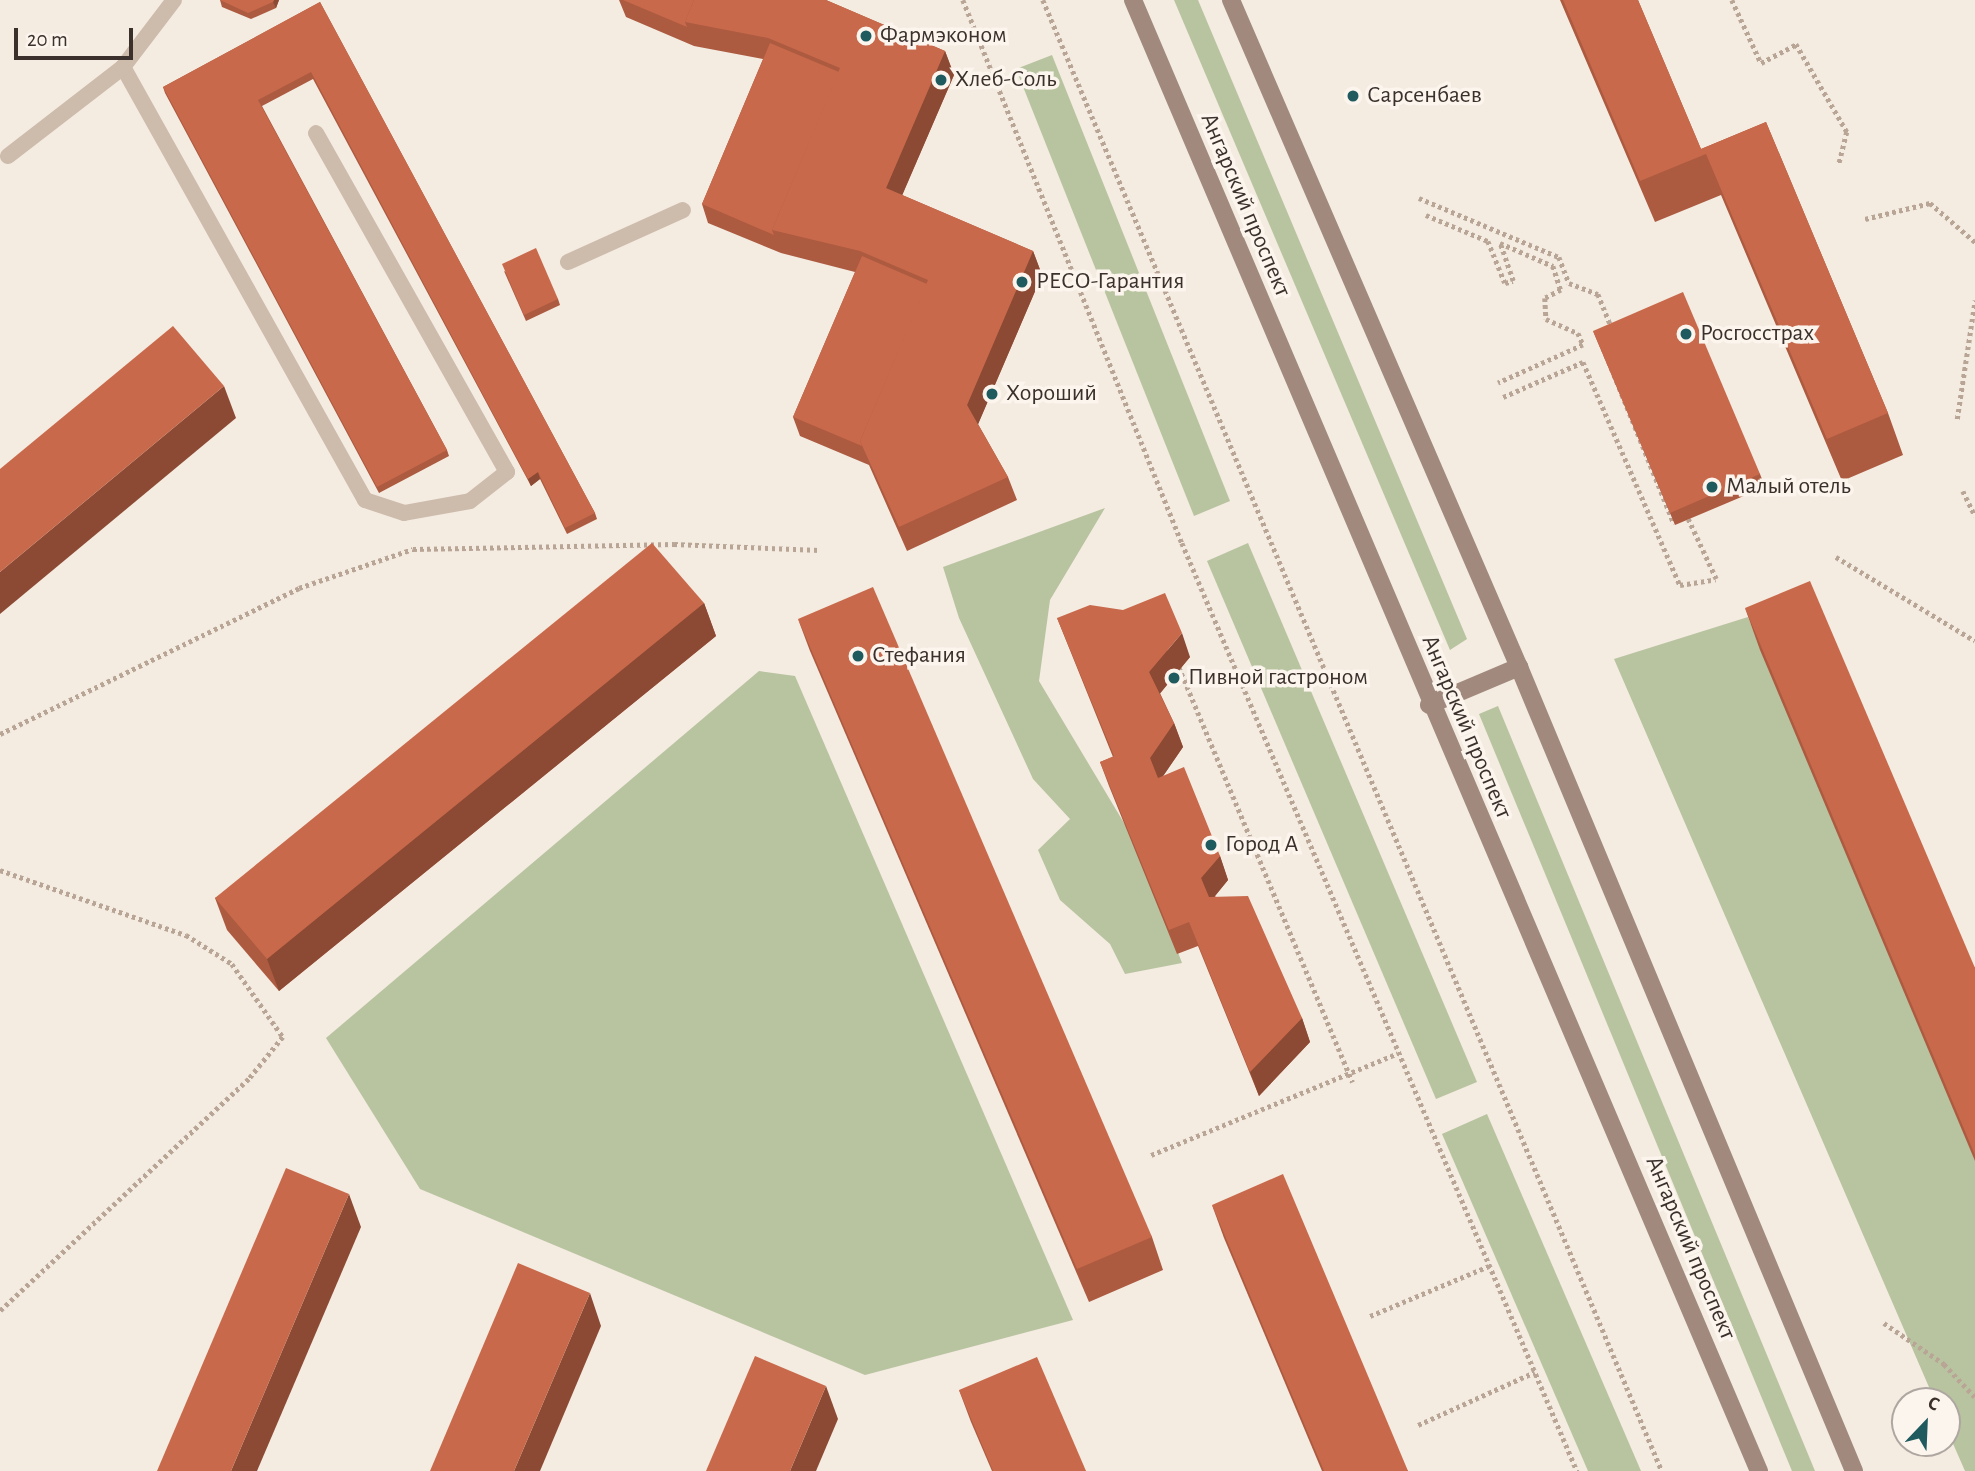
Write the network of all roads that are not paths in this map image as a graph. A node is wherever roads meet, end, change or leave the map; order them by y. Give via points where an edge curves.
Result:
1 (174, 0) edge
2 (1133, 0) edge
3 (1231, 0) edge
4 (123, 67) junction
5 (316, 133) dead end
6 (8, 156) dead end
7 (683, 211) dead end
8 (568, 262) dead end
9 (1519, 667) junction
10 (1429, 705) junction
11 (1759, 1471) edge
12 (1854, 1471) edge

1 - 4 lane
2 - 10 street, Ангарский проспект
3 - 9 street
4 - 5 lane via 365,500 404,513 470,501 507,472
4 - 6 lane
7 - 8 lane
9 - 10 street
9 - 12 street
10 - 11 street, Ангарский проспект

